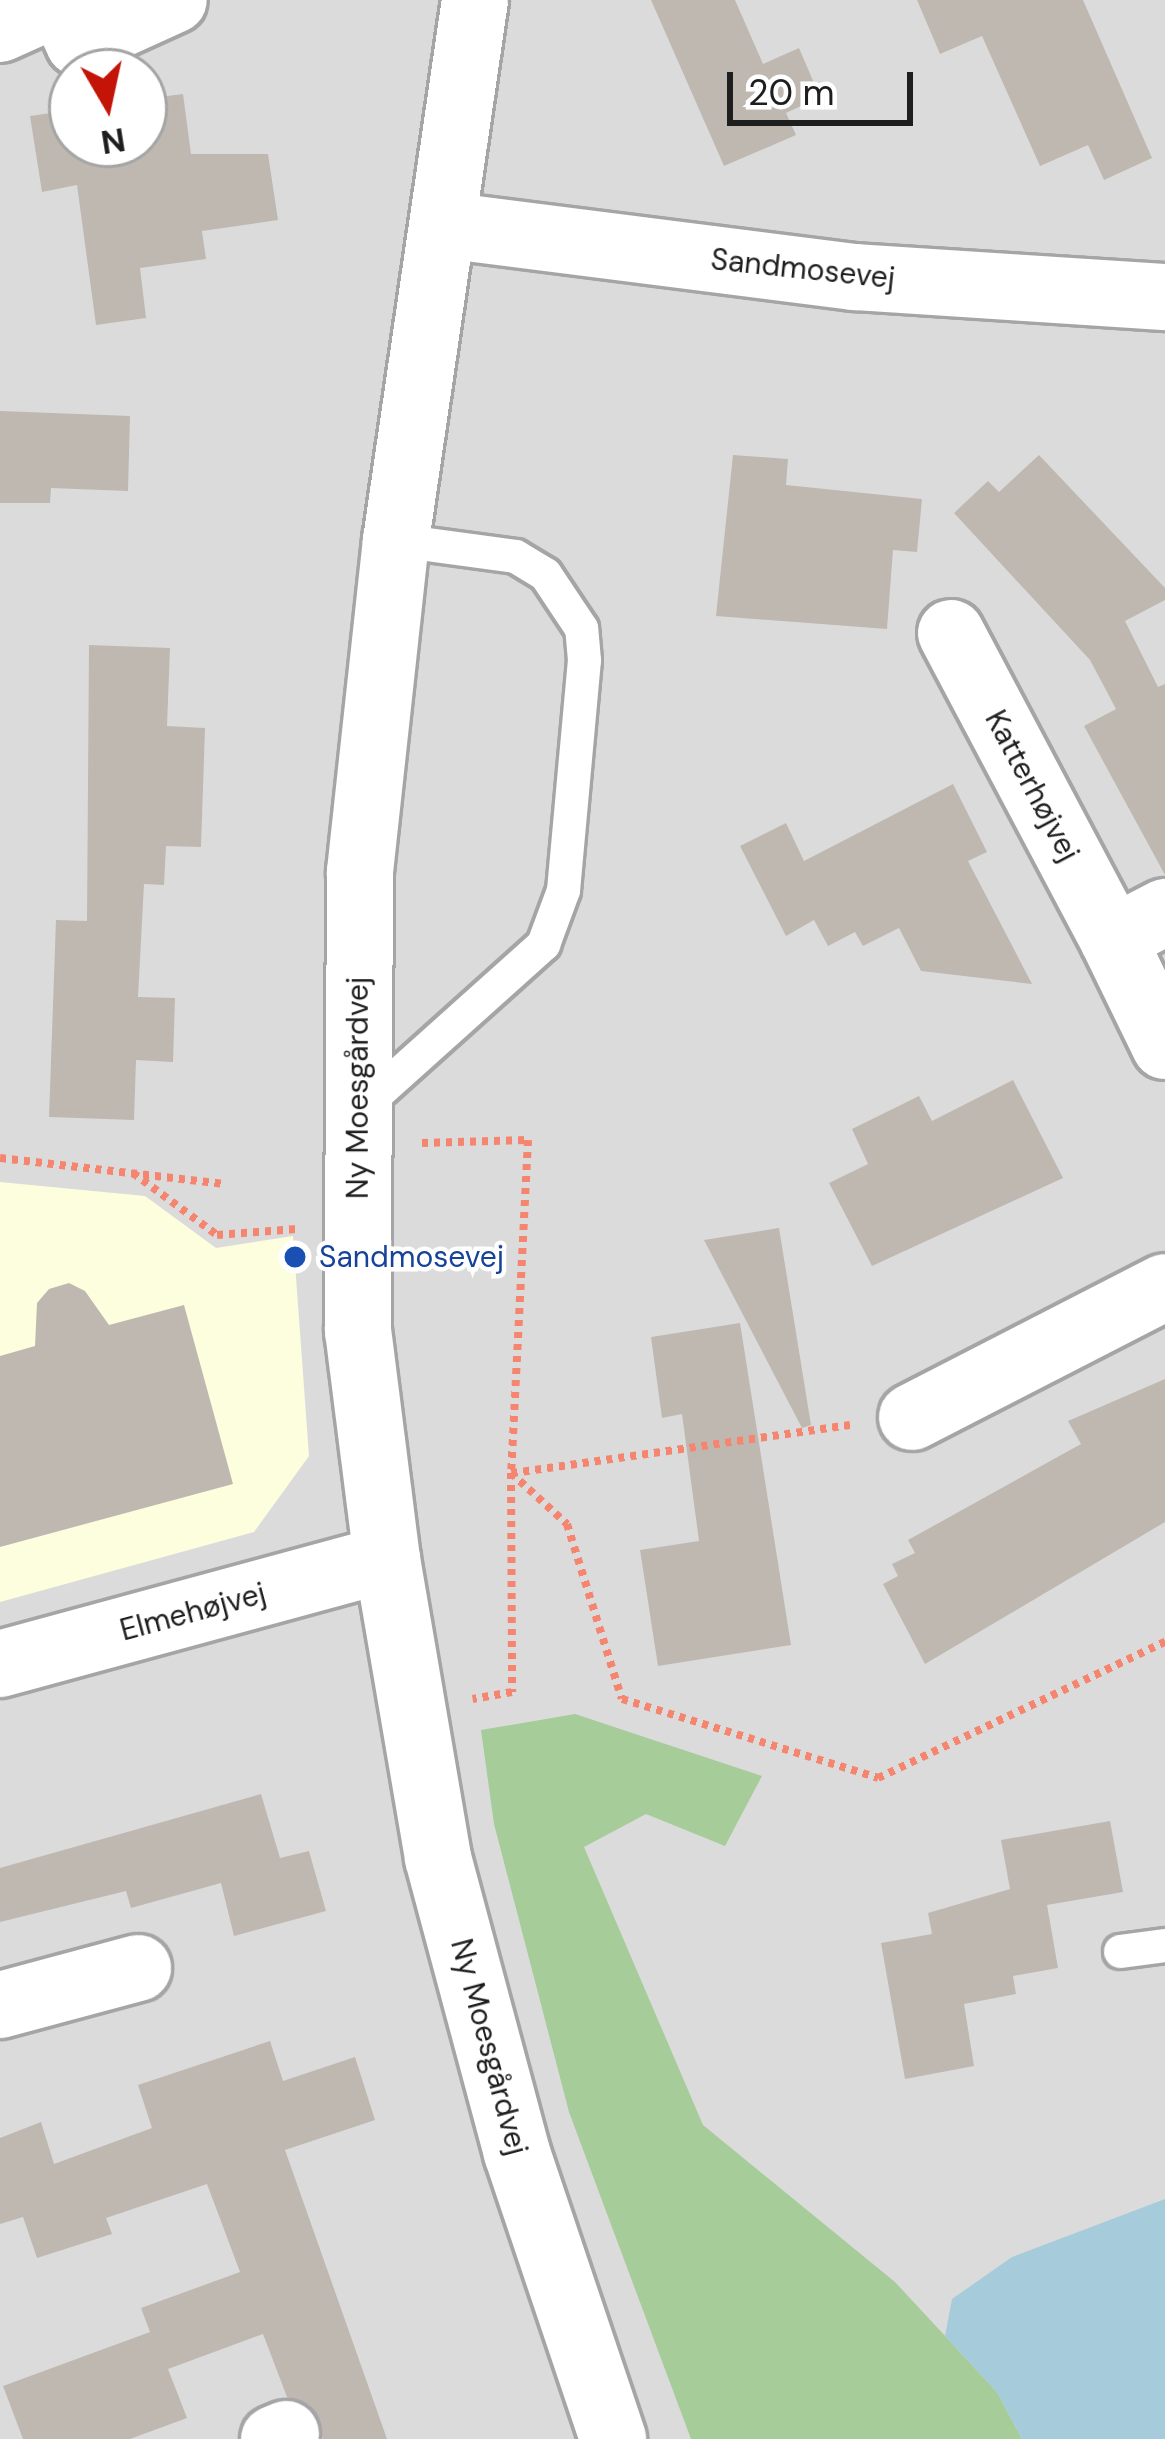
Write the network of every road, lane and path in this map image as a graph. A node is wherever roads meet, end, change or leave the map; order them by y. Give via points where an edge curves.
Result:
1 (174, 0) edge
2 (475, 0) edge
3 (60, 1) edge
4 (0, 28) edge
5 (443, 225) junction
6 (1165, 297) edge
7 (396, 540) junction
8 (951, 633) dead end
9 (1139, 926) edge
10 (1165, 1046) edge
11 (357, 1127) junction
12 (0, 1158) edge
13 (133, 1173) junction
14 (225, 1184) dead end
15 (358, 1224) junction
16 (1165, 1287) edge
17 (912, 1417) joint
18 (512, 1473) junction
19 (386, 1559) junction
20 (1165, 1642) edge
21 (0, 1664) edge
22 (412, 1709) junction
23 (1165, 1945) edge
24 (1120, 1951) dead end
25 (138, 1968) dead end
26 (0, 2006) edge
27 (613, 2439) edge

1 - 3 street via 79,43
2 - 5 street, Ny Moesgårdvej
3 - 4 street
5 - 6 street, Sandmosevej via 855,277
5 - 7 street, Ny Moesgårdvej
7 - 11 street, Ny Moesgårdvej via 360,872
7 - 11 lane via 515,556 545,574 581,628 584,660 563,890 544,944
8 - 9 street, Katterhøjvej
9 - 10 street, Katterhøjvej
11 - 15 street, Ny Moesgårdvej
11 - 18 path via 528,1140
12 - 13 path
13 - 14 path
13 - 15 path via 217,1235
15 - 19 street, Ny Moesgårdvej via 358,1330
16 - 17 street
17 - 18 path
18 - 20 path via 567,1524 622,1699 878,1778
18 - 22 path via 512,1692
19 - 21 street, Elmehøjvej
19 - 22 street, Ny Moesgårdvej
22 - 27 street, Ny Moesgårdvej via 438,1858 517,2153
23 - 24 lane
25 - 26 street

